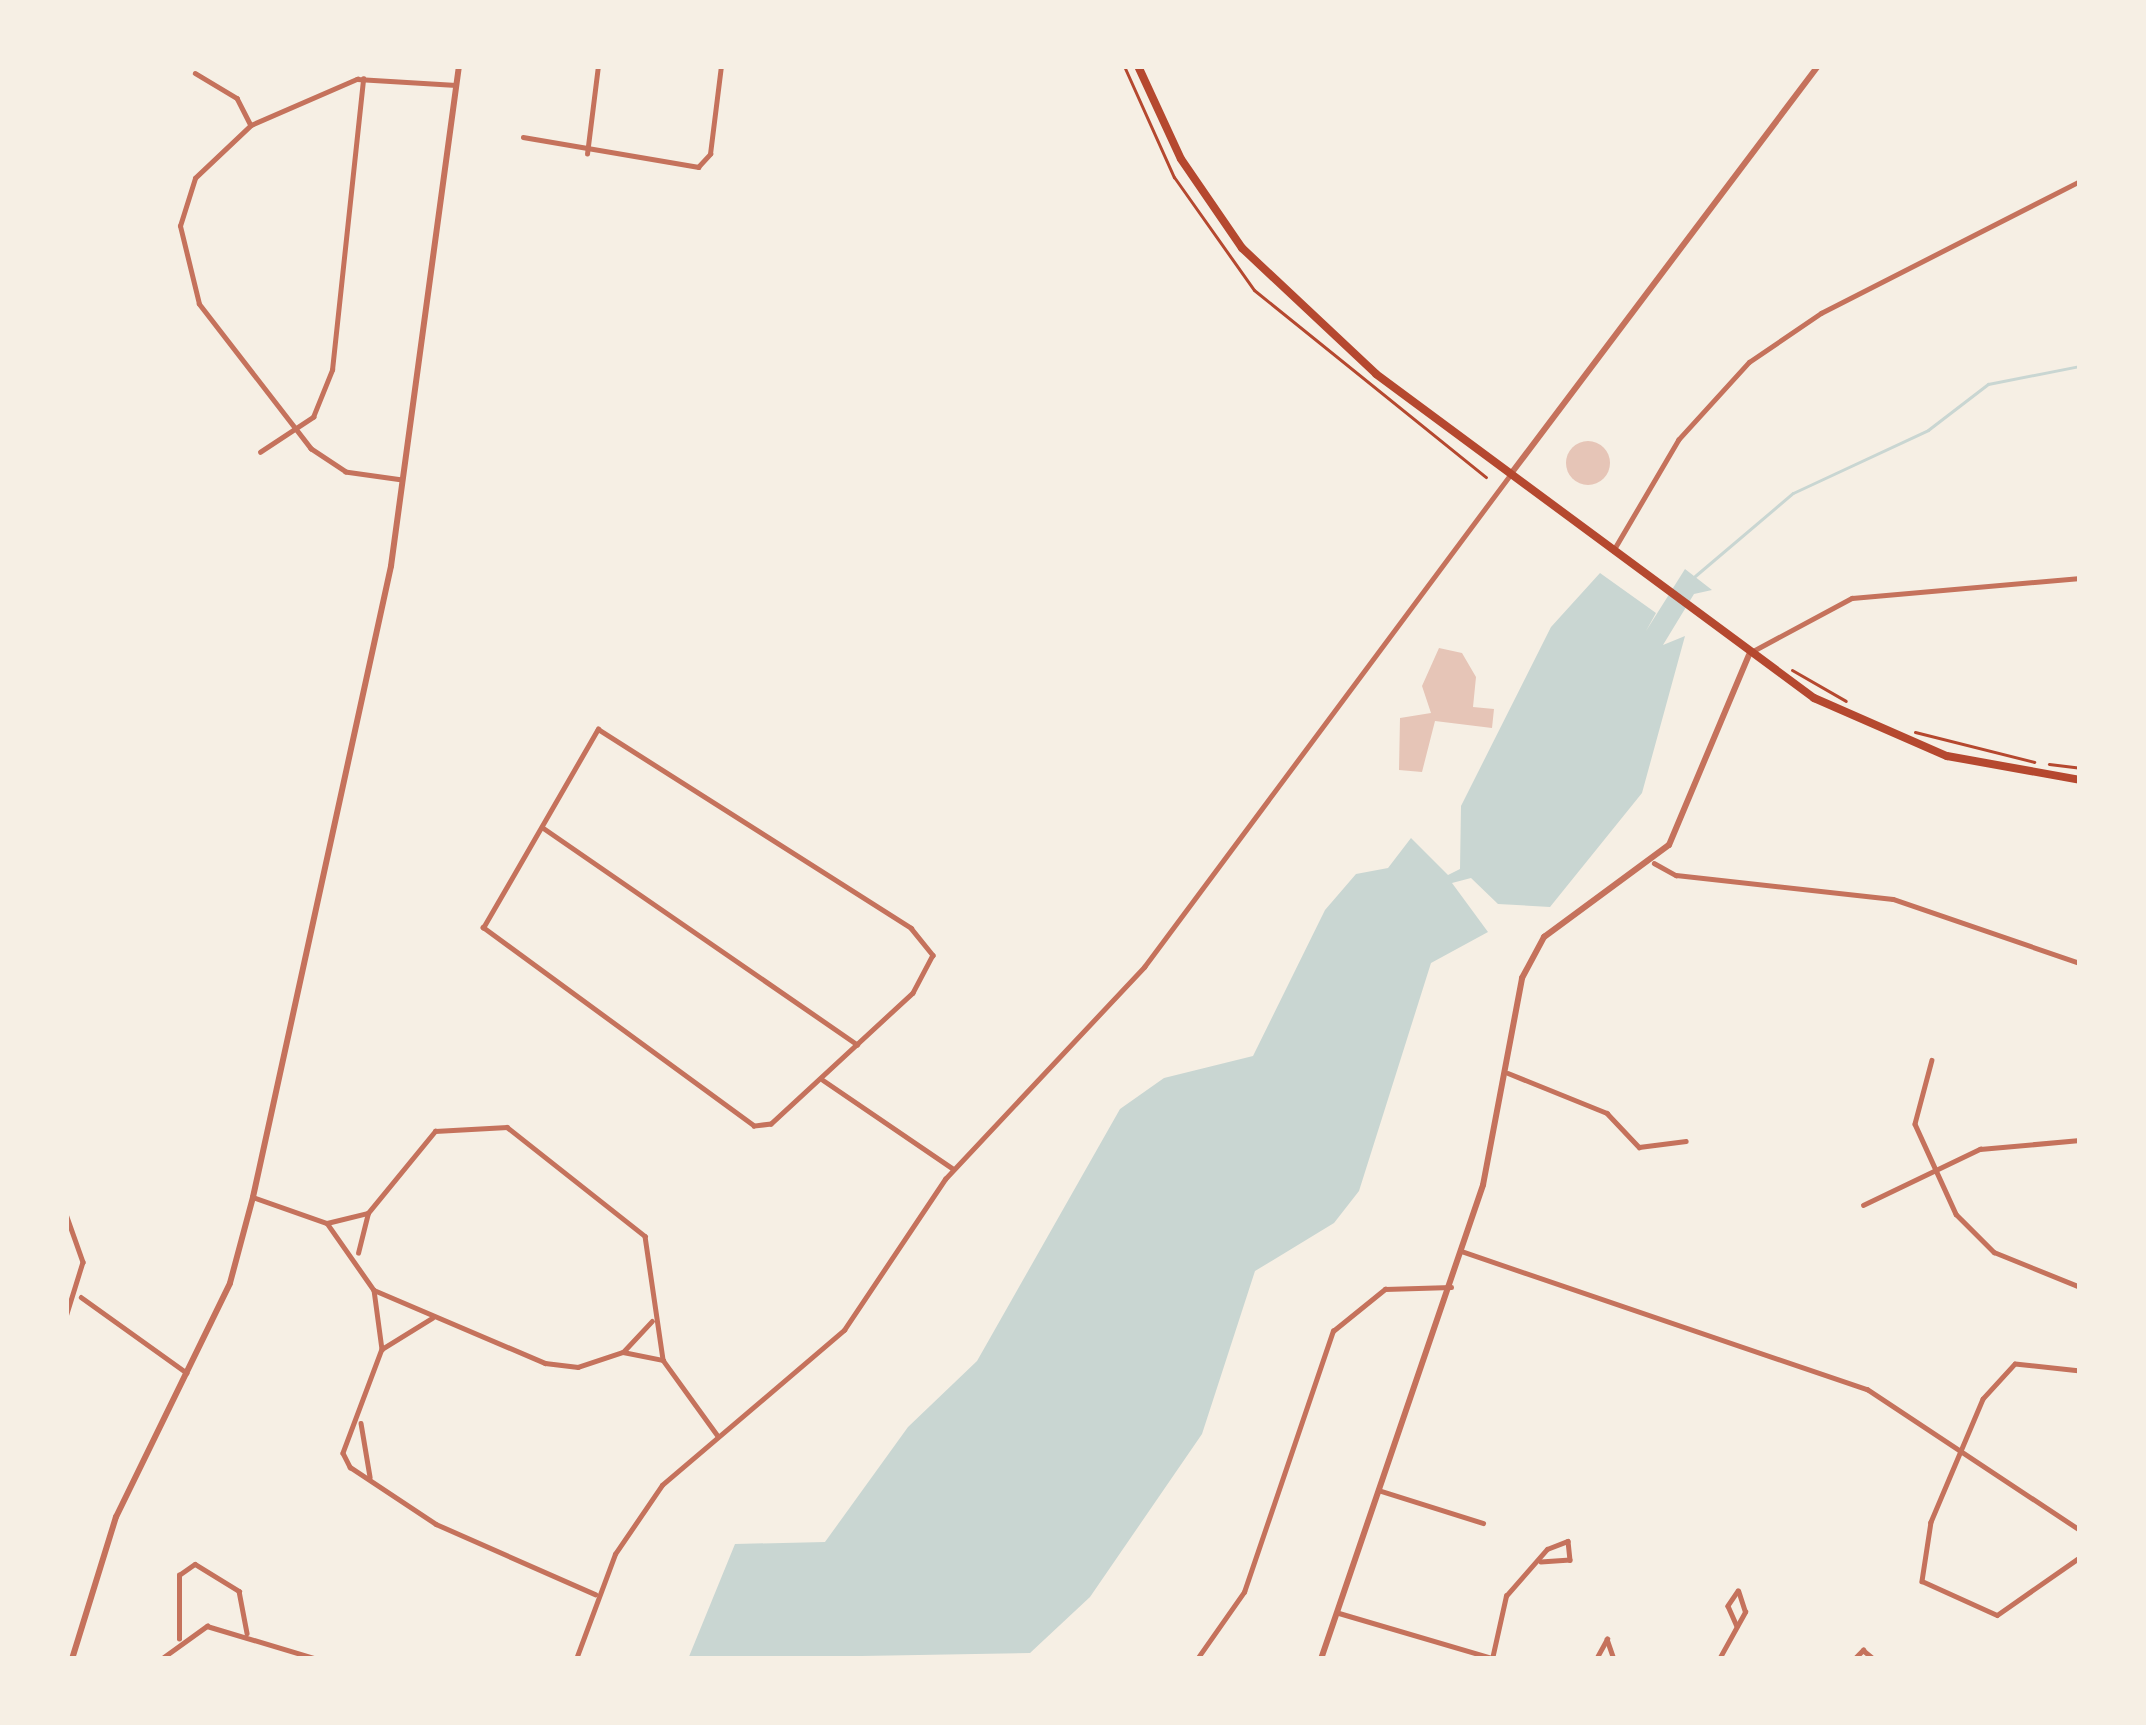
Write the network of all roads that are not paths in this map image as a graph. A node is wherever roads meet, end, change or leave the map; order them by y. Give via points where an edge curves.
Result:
1 (459, 66) edge
2 (598, 66) edge
3 (721, 66) edge
4 (1138, 66) edge
5 (1818, 66) edge
6 (195, 73) dead end
7 (363, 78) junction
8 (456, 85) junction
9 (251, 125) junction
10 (523, 137) dead end
11 (587, 154) junction
12 (2080, 182) edge
13 (299, 433) junction
14 (260, 452) dead end
15 (1510, 475) junction
16 (402, 480) junction
17 (1612, 552) junction
18 (2080, 578) edge
19 (1749, 655) junction
20 (2080, 780) edge
21 (542, 827) junction
22 (1654, 863) junction
23 (2080, 964) edge
24 (857, 1044) junction
25 (1932, 1060) dead end
26 (1508, 1072) junction
27 (823, 1080) junction
28 (2080, 1140) edge
29 (1687, 1141) dead end
30 (953, 1169) junction
31 (1933, 1172) junction
32 (253, 1197) junction
33 (1863, 1205) dead end
34 (368, 1213) junction
35 (66, 1214) edge
36 (327, 1222) junction
37 (1461, 1251) junction
38 (358, 1253) junction
39 (1451, 1287) junction
40 (2080, 1288) edge
41 (374, 1290) junction
42 (81, 1297) junction
43 (66, 1317) edge
44 (431, 1318) junction
45 (653, 1320) junction
46 (382, 1349) junction
47 (623, 1352) junction
48 (664, 1360) junction
49 (2080, 1371) edge
50 (187, 1373) junction
51 (360, 1422) junction
52 (718, 1436) junction
53 (1960, 1444) junction
54 (370, 1477) junction
55 (1381, 1491) junction
56 (1483, 1523) dead end
57 (2080, 1530) edge
58 (2080, 1557) edge
59 (1541, 1562) junction
60 (595, 1594) junction
61 (1339, 1612) junction
62 (1737, 1625) junction
63 (247, 1633) junction
64 (179, 1639) junction
65 (70, 1645) edge
66 (72, 1659) edge
67 (161, 1659) edge
68 (318, 1659) edge
69 (576, 1659) edge
70 (1197, 1659) edge
71 (1321, 1659) edge
72 (1493, 1659) edge
73 (1596, 1659) edge
74 (1613, 1659) edge
75 (1718, 1659) edge
76 (1854, 1659) edge
77 (1874, 1659) edge

1 - 8 street
2 - 11 street
3 - 11 street via 703,165
4 - 15 main road via 1188,172 1267,277
5 - 15 street
6 - 9 street via 237,98
7 - 8 street
7 - 9 street
7 - 13 street via 332,370
8 - 16 street
9 - 13 street via 195,178 179,256 199,304
10 - 11 street
12 - 17 street via 1821,313 1749,362 1678,440
13 - 14 street
13 - 16 street via 346,472
15 - 17 main road
15 - 30 street via 1144,968
16 - 32 street via 372,664
17 - 19 main road
18 - 19 street via 1852,598 1795,620
19 - 20 main road via 1917,746
19 - 22 street via 1690,809
21 - 24 street
21 - 24 street via 598,729 926,941 928,975
21 - 27 street via 483,928 754,1126
22 - 23 street via 1676,875 1893,898
22 - 26 street via 1544,937 1522,978
24 - 27 street
25 - 31 street via 1914,1104
26 - 29 street via 1607,1113 1639,1147
26 - 37 street
27 - 30 street
28 - 31 street via 2025,1137
30 - 52 street via 844,1330
31 - 33 street
31 - 40 street via 1994,1252
32 - 36 street
32 - 50 street
34 - 36 street
34 - 38 street
34 - 45 street via 435,1131 507,1127 638,1227 658,1268
35 - 42 street via 80,1242
36 - 38 street
37 - 39 street
37 - 53 street via 1820,1369
38 - 41 street
39 - 55 street
39 - 70 street via 1384,1289 1333,1331 1244,1592
41 - 44 street
41 - 46 street
42 - 43 street
42 - 50 street
44 - 46 street
44 - 47 street via 545,1363 578,1367
45 - 47 street
45 - 48 street
46 - 51 street
47 - 48 street
48 - 52 street
49 - 53 street via 2014,1364
50 - 65 street via 116,1517
51 - 54 street
51 - 54 street via 343,1453
52 - 60 street via 662,1485
53 - 57 street
53 - 58 street via 1926,1544 1930,1594 1997,1615
54 - 60 street via 436,1524
55 - 56 street
55 - 61 street
59 - 59 street via 1570,1560 1568,1541 1547,1550
59 - 72 street via 1506,1596
60 - 69 street
61 - 71 street
61 - 72 street
62 - 62 street via 1746,1604 1738,1592 1728,1606
62 - 75 street
63 - 64 street via 207,1626
63 - 64 street via 239,1591 195,1564 179,1575
63 - 68 street
64 - 67 street
65 - 66 street
73 - 74 street via 1606,1639
76 - 77 street via 1863,1650

